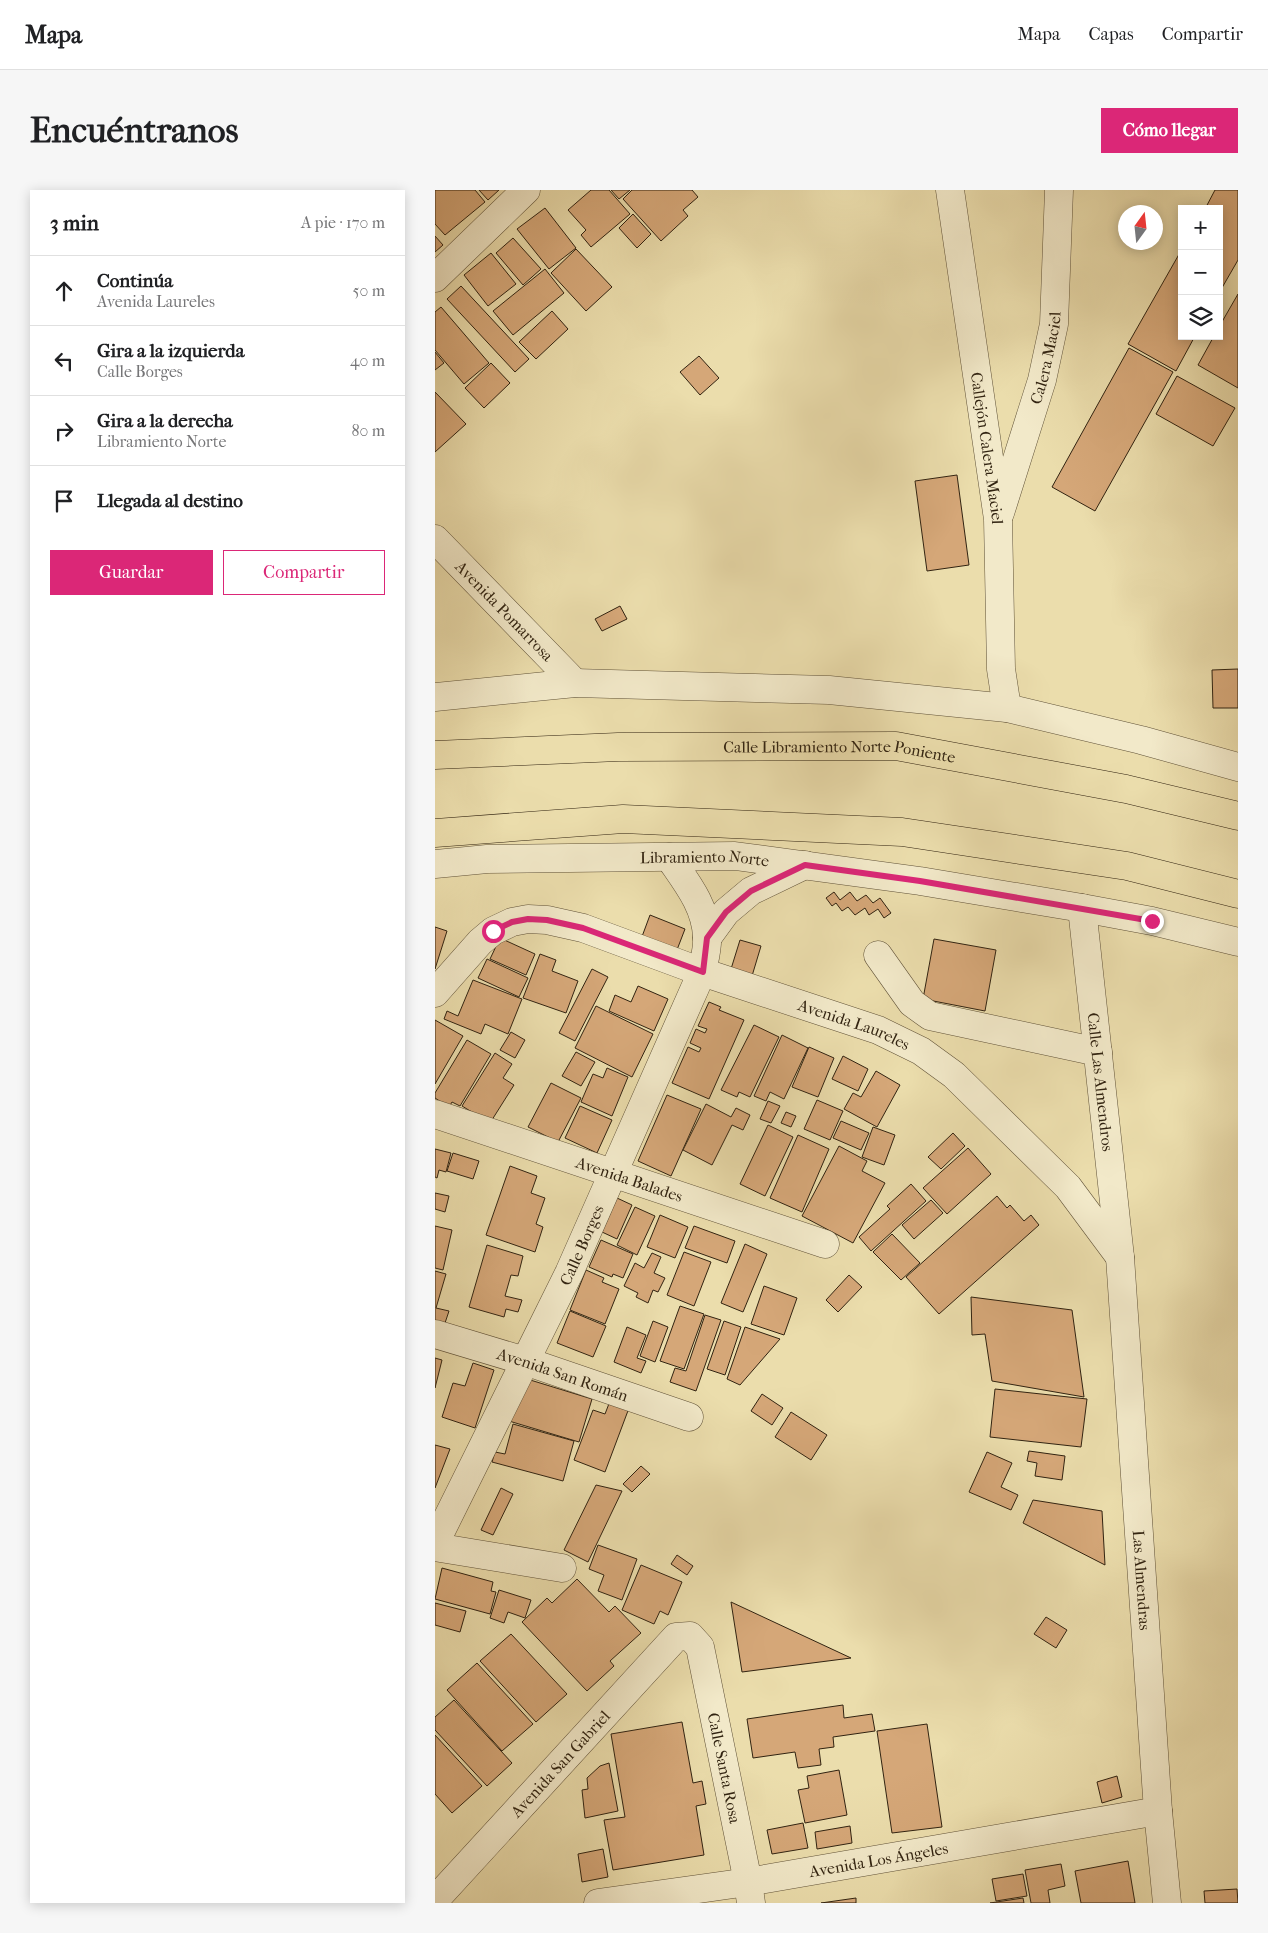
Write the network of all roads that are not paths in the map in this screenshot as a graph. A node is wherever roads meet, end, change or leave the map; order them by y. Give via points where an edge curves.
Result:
1 (526, 190) edge
2 (950, 190) edge
3 (1059, 190) edge
4 (435, 278) edge
5 (998, 519) junction
6 (435, 539) edge
7 (445, 560) edge
8 (575, 683) junction
9 (435, 697) edge
10 (1007, 708) junction
11 (435, 755) edge
12 (1238, 767) edge
13 (1238, 816) edge
14 (435, 833) edge
15 (669, 857) junction
16 (435, 864) edge
17 (805, 865) junction
18 (1238, 894) edge
19 (1082, 908) junction
20 (707, 938) junction
21 (1238, 942) edge
22 (878, 955) dead end
23 (703, 972) junction
24 (435, 993) edge
25 (1098, 1052) junction
26 (435, 1114) edge
27 (614, 1173) junction
28 (825, 1244) dead end
29 (1121, 1257) junction
30 (435, 1334) edge
31 (525, 1360) junction
32 (689, 1417) dead end
33 (435, 1545) edge
34 (562, 1568) dead end
35 (690, 1636) joint
36 (1158, 1811) junction
37 (749, 1892) edge
38 (435, 1900) edge
39 (598, 1903) edge
40 (1167, 1903) edge

1 - 4 street
2 - 5 street, Callejón Calera Maciel
3 - 5 street, Calera Maciel via 1054,324 1042,380
5 - 10 street, Callejón Calera Maciel via 1001,668
6 - 7 street, Avenida Pomarrosa
7 - 8 street, Avenida Pomarrosa
8 - 9 street
8 - 10 street via 829,690
10 - 12 street
11 - 13 highway, Calle Libramiento Norte Poniente via 618,747 896,746 1126,789
14 - 18 highway via 623,819 902,832 1127,866
15 - 16 street, Libramiento Norte via 487,859
15 - 17 street, Libramiento Norte via 735,856
15 - 20 street, Calle Borges via 693,892 703,914
17 - 19 street, Libramiento Norte
17 - 20 street, Calle Borges via 751,891 726,912
19 - 21 street, Libramiento Norte
19 - 25 street, Calle Las Almendros
20 - 23 street, Calle Borges
22 - 25 street via 912,1003 930,1016
23 - 24 street, Avenida Laureles via 583,928 528,919 493,931
23 - 27 street, Calle Borges
23 - 29 street, Avenida Laureles via 878,1030 921,1051 954,1075 1068,1187
25 - 29 street, Calle Las Almendros
26 - 27 street, Avenida Balades
27 - 28 street, Avenida Balades
27 - 31 street, Calle Borges
29 - 36 street, Las Almendras
30 - 31 street, Avenida San Román
31 - 32 street, Avenida San Román
31 - 33 street, Calle Borges
33 - 34 street
35 - 37 street, Calle Santa Rosa via 700,1647
35 - 38 street, Avenida San Gabriel via 676,1637
36 - 37 street, Avenida Los Ángeles
36 - 40 street, Las Almendras
37 - 39 street, Avenida Los Ángeles

